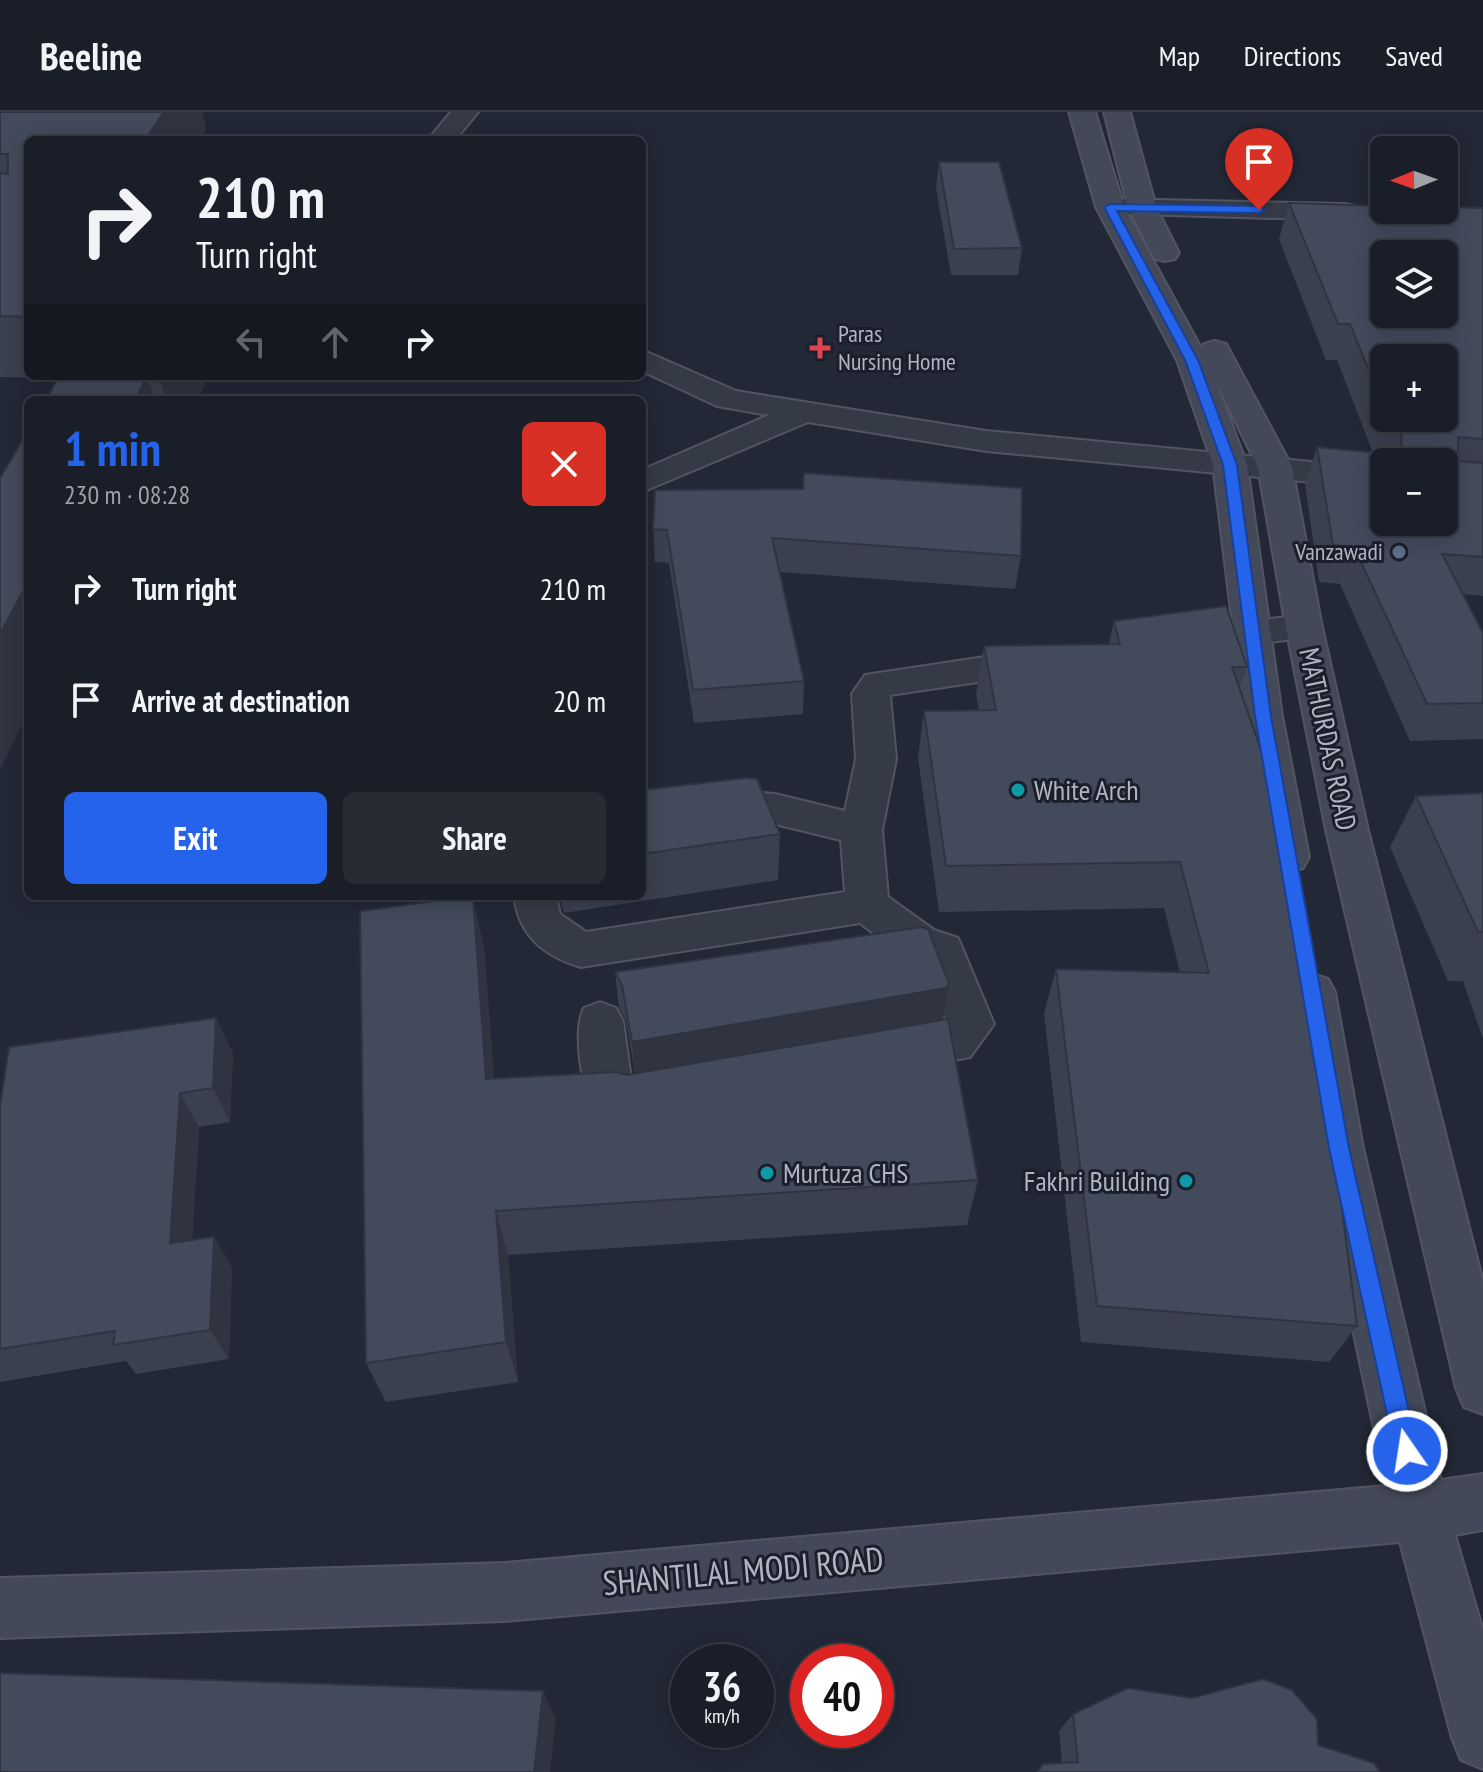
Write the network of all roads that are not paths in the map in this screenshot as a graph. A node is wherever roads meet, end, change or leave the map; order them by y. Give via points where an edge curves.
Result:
1 (465, 112) edge
2 (1082, 112) edge
3 (1117, 112) edge
4 (444, 136) edge
5 (1126, 207) junction
6 (1370, 213) edge
7 (646, 361) edge
8 (806, 411) junction
9 (1230, 465) junction
10 (1275, 467) junction
11 (1370, 477) edge
12 (646, 480) edge
13 (1304, 627) junction
14 (1253, 632) junction
15 (1176, 643) edge
16 (1067, 658) edge
17 (646, 820) edge
18 (861, 830) junction
19 (535, 900) edge
20 (1296, 901) edge
21 (867, 905) junction
22 (1304, 947) edge
23 (600, 1021) dead end
24 (862, 1059) edge
25 (693, 1089) edge
26 (1483, 1388) edge
27 (1483, 1502) edge
28 (1420, 1512) junction
29 (0, 1608) edge
30 (1483, 1738) edge

1 - 4 street
2 - 5 street
3 - 5 street, MATHURDAS ROAD
5 - 6 street
5 - 9 street via 1192,360
5 - 10 street, MATHURDAS ROAD
7 - 8 street via 728,399
8 - 9 street via 986,441
8 - 12 street
9 - 10 street
9 - 14 street
10 - 11 street
10 - 13 street, MATHURDAS ROAD
13 - 14 street
13 - 26 street, MATHURDAS ROAD via 1347,830
14 - 15 street
14 - 20 street
16 - 18 street via 878,684 871,694 876,759
17 - 18 street via 746,807
18 - 21 street
19 - 21 street via 537,919 581,950
21 - 24 street via 920,944 942,950 971,1024 954,1043
22 - 28 street via 1339,1148
23 - 25 street via 609,1091 632,1100
27 - 28 street, SHANTILAL MODI ROAD
28 - 29 street, SHANTILAL MODI ROAD via 504,1592
28 - 30 street

